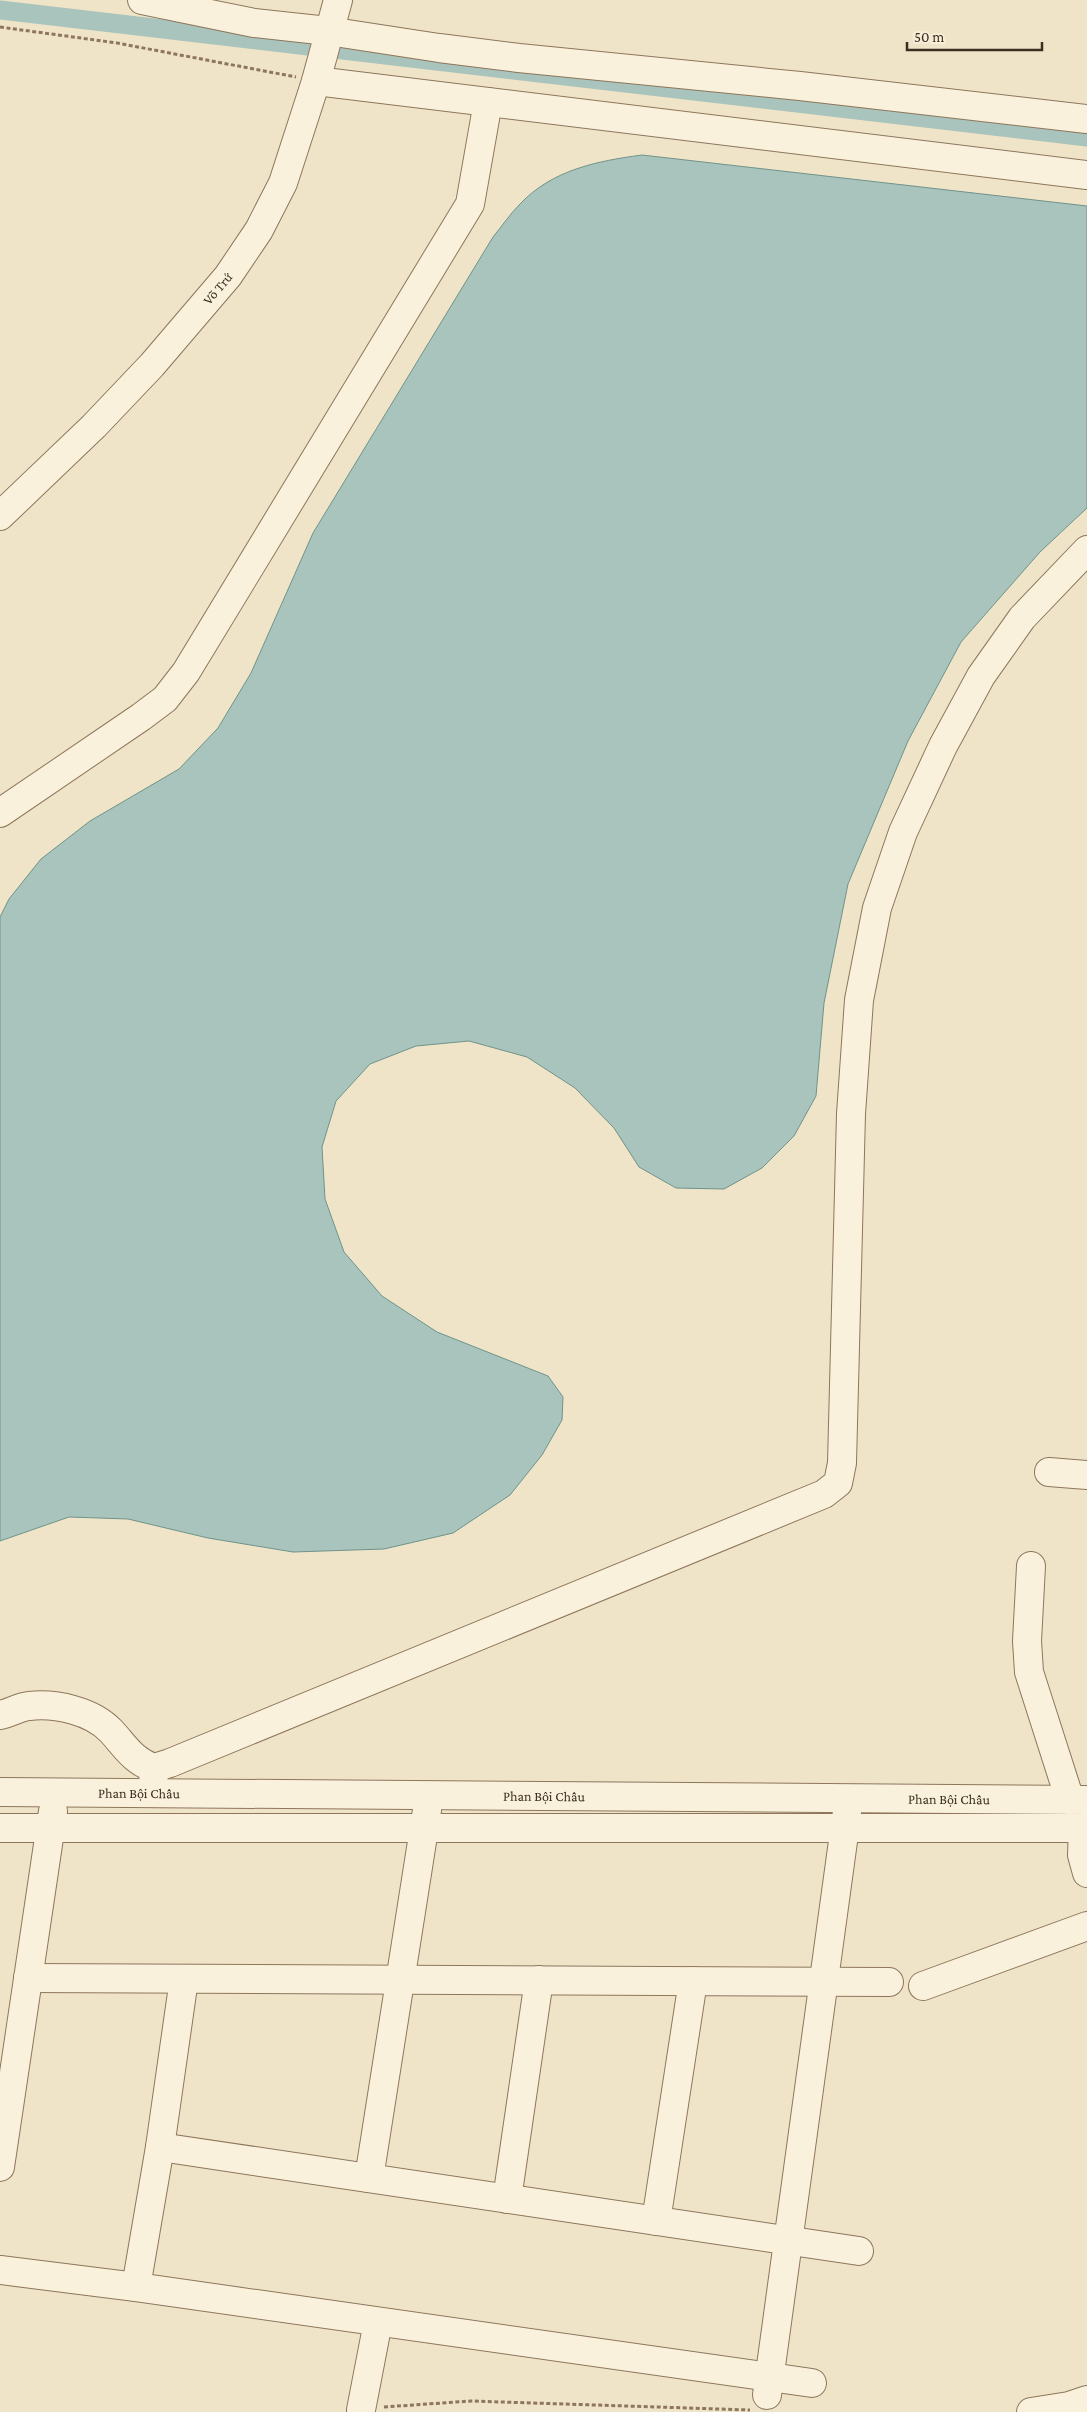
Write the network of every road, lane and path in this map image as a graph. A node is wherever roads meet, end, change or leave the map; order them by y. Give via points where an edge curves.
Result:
1 (142, 0) edge
2 (338, 0) edge
3 (0, 27) edge
4 (328, 31) junction
5 (316, 81) junction
6 (488, 102) junction
7 (1087, 119) edge
8 (1087, 175) edge
9 (0, 516) edge
10 (1087, 550) edge
11 (0, 813) edge
12 (1049, 1472) dead end
13 (1087, 1475) edge
14 (1031, 1566) dead end
15 (0, 1715) edge
16 (153, 1780) junction
17 (0, 1792) edge
18 (56, 1792) junction
19 (429, 1794) junction
20 (849, 1798) junction
21 (1078, 1800) edge
22 (0, 1828) edge
23 (50, 1828) junction
24 (424, 1828) junction
25 (1085, 1828) edge
26 (844, 1829) junction
27 (1087, 1873) edge
28 (1087, 1926) edge
29 (28, 1978) junction
30 (184, 1979) junction
31 (400, 1980) junction
32 (539, 1980) junction
33 (693, 1981) junction
34 (824, 1981) junction
35 (890, 1982) dead end
36 (923, 1986) dead end
37 (160, 2147) junction
38 (0, 2166) edge
39 (369, 2178) junction
40 (507, 2199) junction
41 (656, 2221) junction
42 (788, 2240) junction
43 (860, 2251) dead end
44 (0, 2270) edge
45 (136, 2287) junction
46 (378, 2322) junction
47 (812, 2384) dead end
48 (765, 2394) junction
49 (1087, 2400) edge
50 (361, 2410) joint
51 (1031, 2412) edge

1 - 4 street via 254,23
2 - 4 street, Võ Trứ
3 - 5 path via 117,43
4 - 5 street, Võ Trứ
4 - 7 street via 520,58
5 - 6 street
5 - 9 street, Võ Trứ via 283,183 259,230 228,276 152,365
6 - 8 street
6 - 11 street via 470,204 186,672 165,698 141,718
10 - 16 street via 1022,618 980,676 903,832 877,908 859,1000 851,1114 842,1463 838,1483 824,1494 170,1763
12 - 13 street
14 - 21 street via 1028,1672
15 - 16 street via 28,1706 51,1706 92,1717 109,1729
16 - 18 street, Phan Bội Châu
16 - 19 street, Phan Bội Châu
17 - 18 street, Phan Bội Châu
18 - 23 street
19 - 20 street, Phan Bội Châu
19 - 24 street
20 - 21 street, Phan Bội Châu
20 - 26 street
22 - 23 street, Phan Bội Châu
23 - 24 street, Phan Bội Châu
23 - 29 street
24 - 26 street, Phan Bội Châu
24 - 31 street
25 - 26 street, Phan Bội Châu
25 - 27 street via 1082,1856
26 - 34 street
28 - 36 street
29 - 30 street
29 - 38 street
30 - 31 street
30 - 37 street
31 - 32 street
31 - 39 street
32 - 33 street
32 - 40 street
33 - 34 street
33 - 41 street
34 - 35 street
34 - 42 street
37 - 39 street
37 - 45 street
39 - 40 street
40 - 41 street
41 - 42 street
42 - 43 street
42 - 48 street
44 - 45 street
45 - 46 street
46 - 48 street
46 - 50 street
47 - 48 street
48 - 50 path via 471,2401
49 - 51 street

